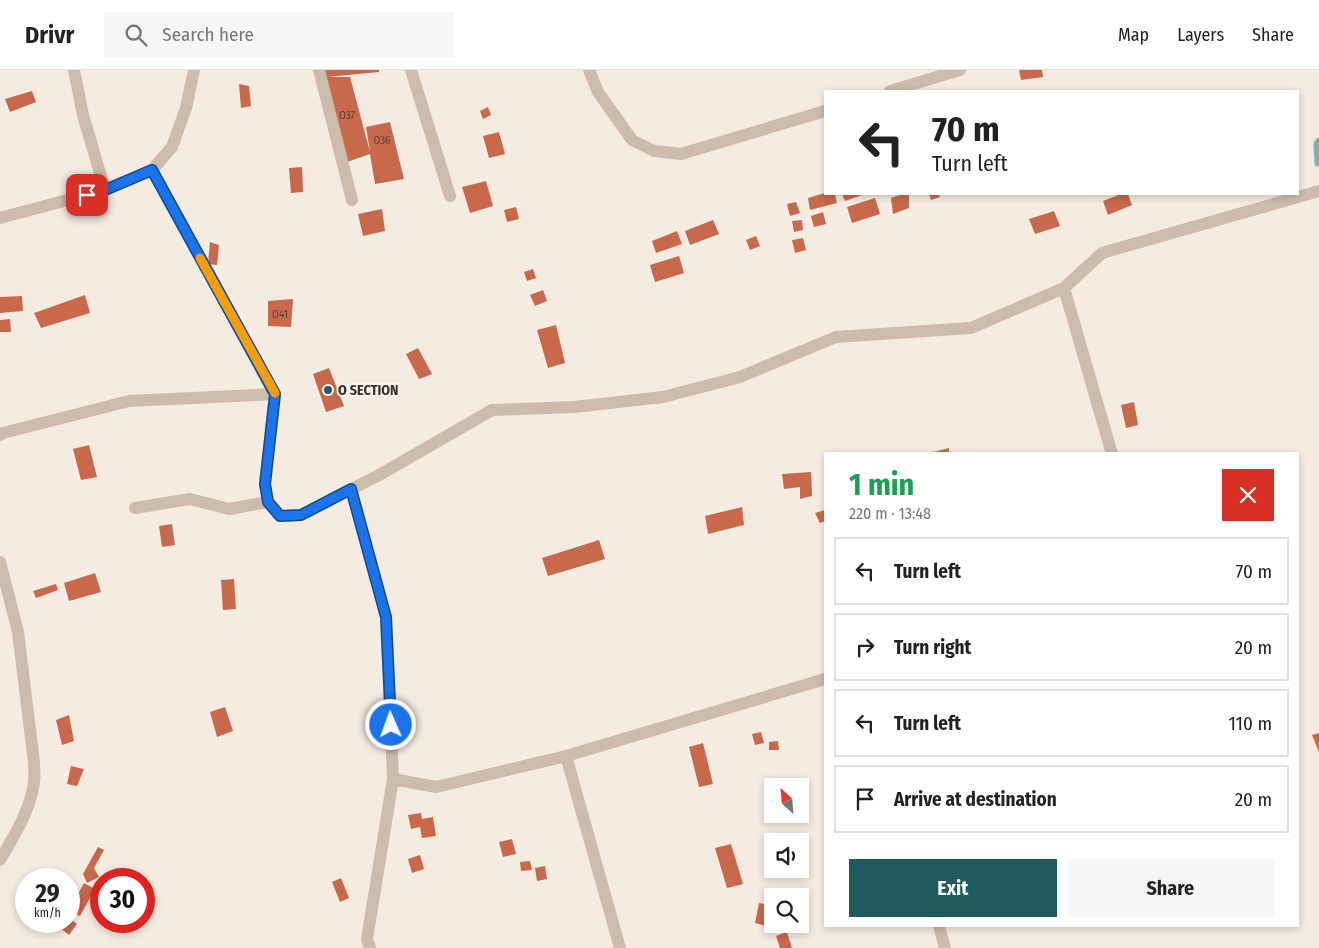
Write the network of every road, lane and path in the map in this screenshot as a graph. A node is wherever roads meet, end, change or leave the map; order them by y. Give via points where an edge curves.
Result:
1 (74, 70) edge
2 (194, 70) edge
3 (319, 70) edge
4 (411, 70) edge
5 (589, 70) edge
6 (960, 70) edge
7 (893, 90) edge
8 (824, 111) edge
9 (152, 170) junction
10 (105, 190) junction
11 (1319, 191) edge
12 (450, 196) dead end
13 (352, 200) dead end
14 (0, 218) edge
15 (1064, 288) junction
16 (275, 394) junction
17 (0, 435) edge
18 (1111, 452) edge
19 (351, 489) junction
20 (268, 502) junction
21 (135, 508) dead end
22 (0, 562) edge
23 (824, 679) edge
24 (566, 756) junction
25 (393, 779) junction
26 (0, 860) edge
27 (939, 927) edge
28 (367, 945) edge
29 (620, 948) edge
30 (945, 948) edge

1 - 10 street via 83,115
2 - 9 street via 186,108 172,147
3 - 13 street
4 - 12 street
5 - 8 street via 598,92 632,140 654,151 681,154
6 - 7 street
9 - 10 street
9 - 16 street
10 - 14 street
11 - 15 street via 1102,253
15 - 18 street
15 - 19 street via 971,328 836,337 740,377 663,397 574,407 492,410
16 - 17 street via 129,401
16 - 20 street via 265,484
19 - 20 street via 301,515 280,516
19 - 25 street via 386,617
20 - 21 street via 229,509 190,499
22 - 26 street via 18,632 34,762 34,783 28,807
23 - 24 street
24 - 25 street via 436,787
24 - 29 street
25 - 28 street
27 - 30 street

